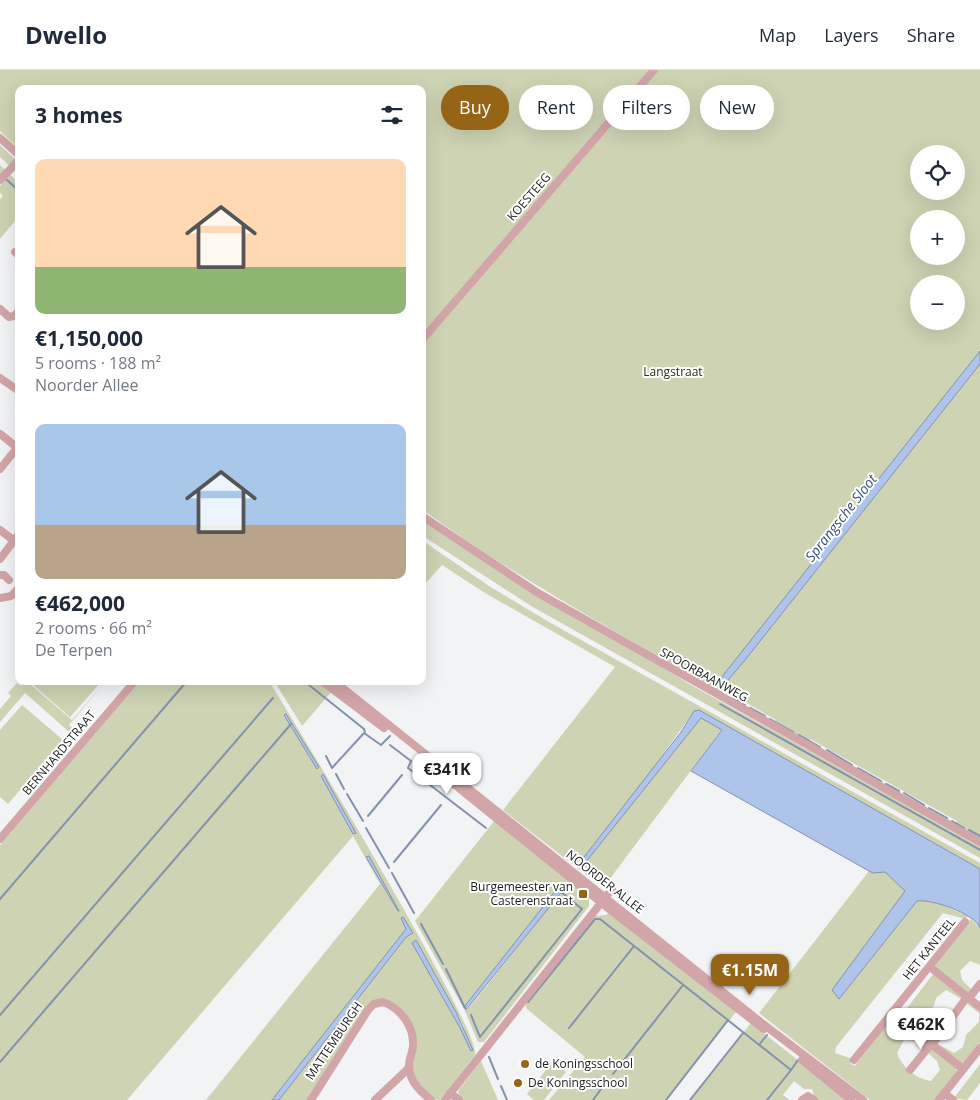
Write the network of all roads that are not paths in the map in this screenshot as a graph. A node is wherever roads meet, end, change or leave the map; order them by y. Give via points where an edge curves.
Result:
1 (654, 70) edge
2 (0, 138) edge
3 (15, 151) edge
4 (15, 164) edge
5 (0, 180) edge
6 (0, 309) edge
7 (15, 315) edge
8 (426, 335) edge
9 (0, 378) edge
10 (15, 388) edge
11 (0, 434) edge
12 (15, 446) edge
13 (15, 452) edge
14 (0, 469) edge
15 (426, 519) edge
16 (0, 530) edge
17 (13, 540) joint
18 (0, 559) edge
19 (0, 575) edge
20 (9, 580) dead end
21 (15, 593) edge
22 (0, 598) edge
23 (132, 685) edge
24 (327, 685) edge
25 (339, 685) edge
26 (481, 802) junction
27 (0, 840) edge
28 (980, 842) edge
29 (612, 889) dead end
30 (603, 899) junction
31 (966, 922) dead end
32 (930, 967) junction
33 (980, 984) edge
34 (968, 998) junction
35 (980, 1007) edge
36 (892, 1013) junction
37 (932, 1044) junction
38 (980, 1048) edge
39 (854, 1060) dead end
40 (408, 1068) junction
41 (963, 1069) junction
42 (910, 1070) dead end
43 (450, 1093) junction
44 (944, 1093) junction
45 (311, 1100) edge
46 (375, 1100) edge
47 (431, 1100) edge
48 (445, 1100) edge
49 (459, 1100) edge
50 (802, 1100) edge
51 (814, 1100) edge
52 (851, 1100) edge
53 (862, 1100) edge
54 (939, 1100) edge
55 (953, 1100) edge

1 - 8 street, KOESTEEG
2 - 3 street
4 - 5 street
6 - 7 street via 9,316
9 - 10 street
11 - 12 street
13 - 14 street
15 - 28 street, SPOORBAANWEG via 538,593
16 - 17 street
17 - 18 street
19 - 20 street
21 - 22 street
23 - 27 street, BERNHARDSTRAAT
24 - 26 street, NOORDER ALLEE
25 - 26 street, NOORDER ALLEE
26 - 30 street, NOORDER ALLEE
29 - 30 street
30 - 43 street
30 - 52 street, NOORDER ALLEE
30 - 53 street, NOORDER ALLEE
31 - 32 street, HET KANTEEL
32 - 34 street
32 - 36 street, HET KANTEEL
33 - 34 street
34 - 35 street
34 - 37 street
36 - 37 street
36 - 39 street, HET KANTEEL
37 - 41 street
37 - 42 street
38 - 41 street
40 - 45 street, MATTEMBURGH via 413,1048 411,1030 391,1005 378,1003 368,1010
40 - 46 street
40 - 47 street via 416,1086
41 - 44 street
43 - 48 street
43 - 49 street
44 - 54 street
44 - 55 street
50 - 51 street via 808,1096

